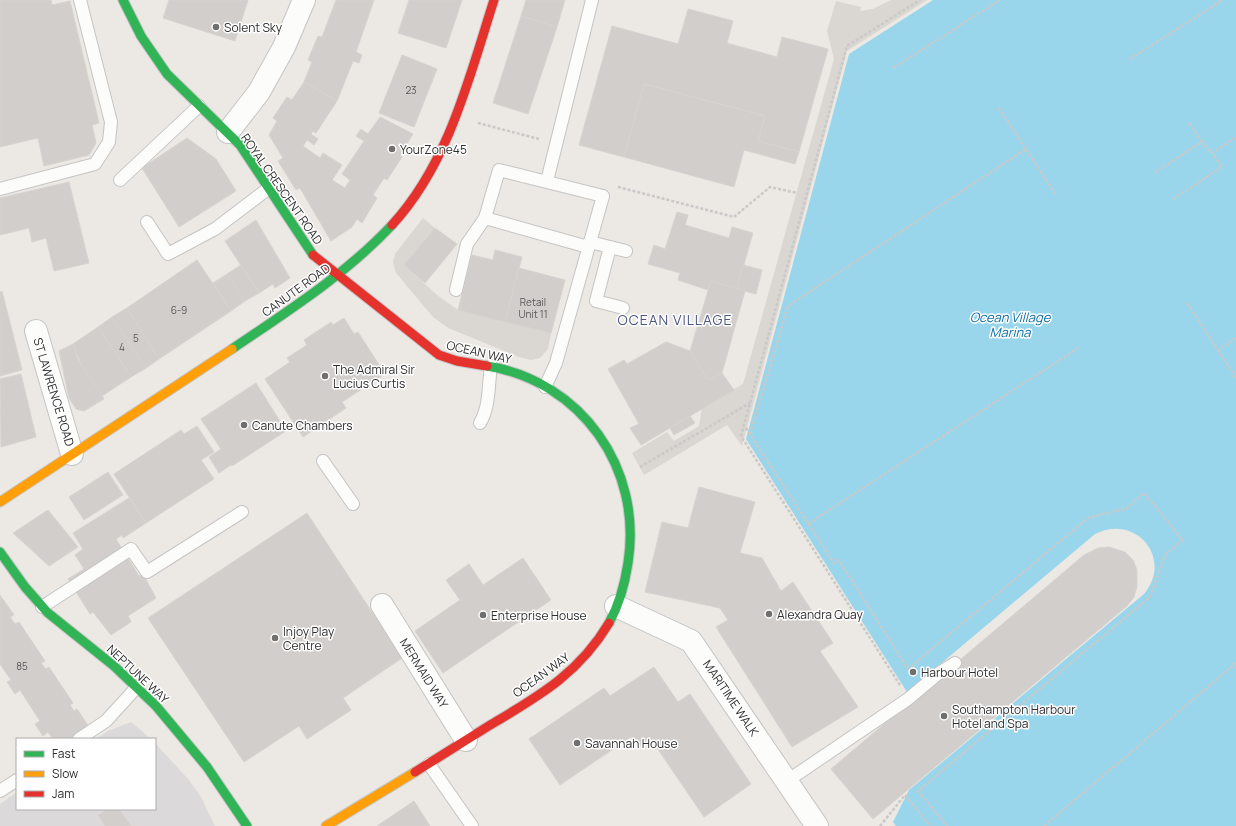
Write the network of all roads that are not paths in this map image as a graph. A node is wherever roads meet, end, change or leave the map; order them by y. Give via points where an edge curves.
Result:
1 (80, 0) edge
2 (123, 0) edge
3 (304, 0) edge
4 (494, 0) edge
5 (592, 0) edge
6 (199, 106) junction
7 (228, 132) junction
8 (120, 180) dead end
9 (546, 181) junction
10 (269, 188) junction
11 (0, 189) edge
12 (485, 218) junction
13 (147, 222) dead end
14 (589, 245) junction
15 (610, 247) junction
16 (626, 251) dead end
17 (337, 276) junction
18 (456, 290) dead end
19 (623, 308) dead end
20 (36, 331) dead end
21 (490, 366) junction
22 (545, 387) junction
23 (480, 423) dead end
24 (72, 454) junction
25 (323, 461) dead end
26 (0, 502) edge
27 (353, 504) dead end
28 (242, 512) dead end
29 (0, 552) edge
30 (382, 605) dead end
31 (616, 606) junction
32 (42, 607) junction
33 (955, 664) dead end
34 (137, 687) junction
35 (80, 738) edge
36 (466, 740) junction
37 (429, 764) junction
38 (16, 781) edge
39 (787, 781) junction
40 (0, 791) edge
41 (247, 826) edge
42 (326, 826) edge
43 (472, 826) edge
44 (817, 826) edge

1 - 11 lane via 111,122 109,142 94,164
2 - 6 street, ROYAL CRESCENT ROAD via 141,36 167,74
3 - 7 street via 284,47 259,92
4 - 17 street, CANUTE ROAD via 456,118 438,157 400,214 369,249
5 - 9 lane
6 - 7 street, ROYAL CRESCENT ROAD
6 - 8 lane
7 - 10 street, ROYAL CRESCENT ROAD via 240,145
9 - 12 lane via 499,170
9 - 14 lane via 603,196
10 - 13 lane via 215,229 168,254
10 - 17 street, ROYAL CRESCENT ROAD via 307,248
12 - 14 lane
12 - 18 lane via 467,244
14 - 15 lane
14 - 22 lane via 556,363
15 - 16 lane
15 - 19 lane via 596,301
17 - 21 street, OCEAN WAY via 435,353 452,360
17 - 24 street, CANUTE ROAD
20 - 24 street, ST LAWRENCE ROAD
21 - 22 street, OCEAN WAY via 514,372
21 - 23 lane via 488,406
22 - 31 street, OCEAN WAY via 565,399 586,418 605,445 621,478 629,511 631,545 626,576
24 - 26 street, CANUTE ROAD
25 - 27 lane
28 - 32 lane via 147,572 131,549
29 - 32 street, NEPTUNE WAY
30 - 36 street, MERMAID WAY
31 - 36 street, OCEAN WAY via 602,632 568,674
31 - 39 street, MARITIME WALK via 691,641
32 - 34 street, NEPTUNE WAY
33 - 39 lane
34 - 35 lane via 106,721
34 - 41 street, NEPTUNE WAY via 156,706 220,784
36 - 37 street, OCEAN WAY
37 - 42 street, OCEAN WAY
37 - 43 lane
38 - 40 lane
39 - 44 street, MARITIME WALK

